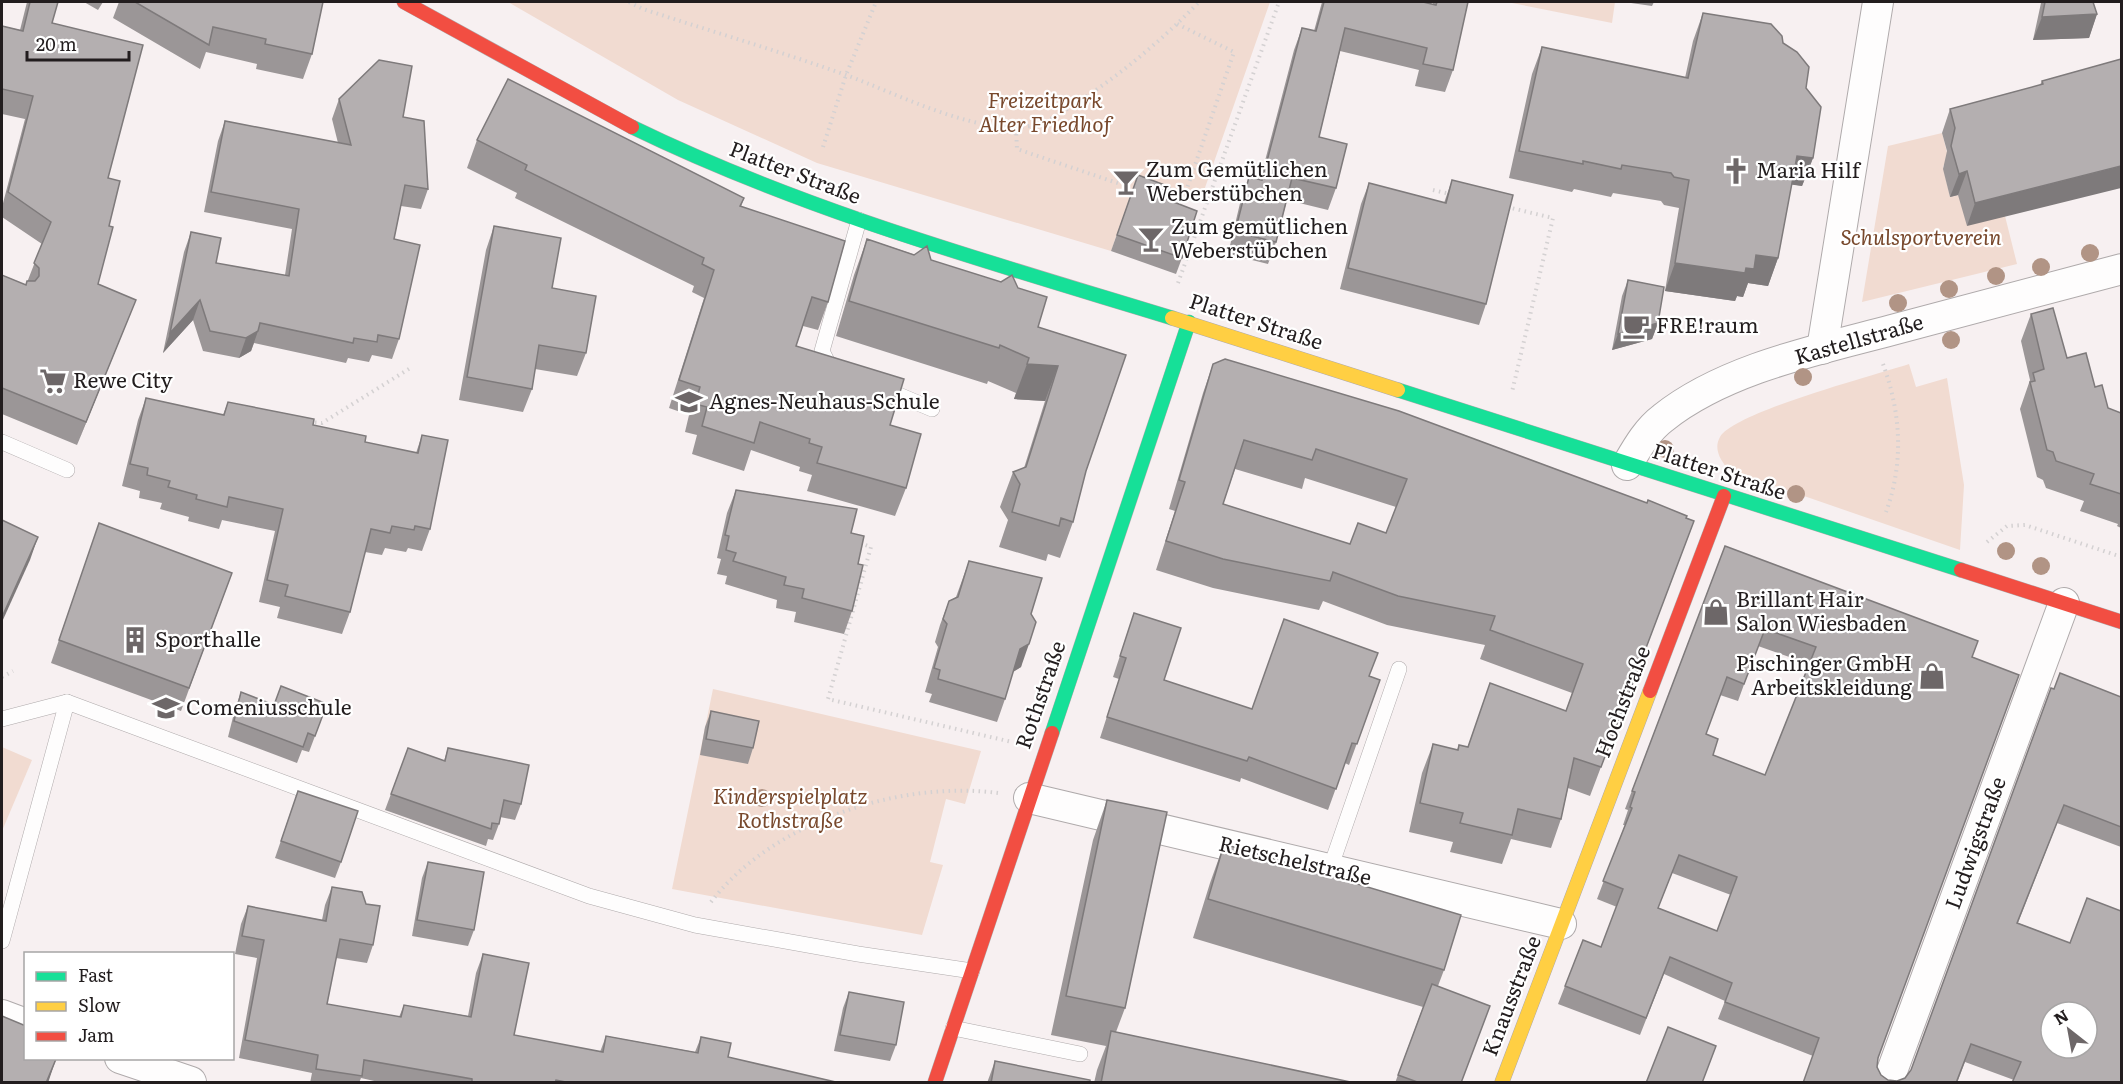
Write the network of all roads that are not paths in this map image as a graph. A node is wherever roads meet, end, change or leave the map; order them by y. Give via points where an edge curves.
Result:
1 (404, 2) edge
2 (1878, 2) edge
3 (859, 220) junction
4 (2121, 269) edge
5 (1189, 322) junction
6 (1822, 349) junction
7 (849, 373) edge
8 (870, 382) edge
9 (932, 410) dead end
10 (2, 442) edge
11 (1626, 465) junction
12 (67, 470) dead end
13 (1724, 496) junction
14 (2064, 603) junction
15 (2121, 622) edge
16 (1399, 669) dead end
17 (67, 702) junction
18 (2, 719) edge
19 (1029, 798) junction
20 (1330, 869) junction
21 (1562, 924) junction
22 (2, 941) edge
23 (972, 971) junction
24 (2, 1015) edge
25 (24, 1023) edge
26 (953, 1028) junction
27 (1080, 1053) dead end
28 (123, 1060) edge
29 (191, 1083) edge
30 (935, 1083) edge
31 (1502, 1083) edge
32 (1888, 1083) edge

1 - 3 main road, Platter Straße via 630,128 753,182
2 - 6 street
3 - 5 main road, Platter Straße
3 - 7 lane via 822,351 828,363
4 - 6 street, Kastellstraße
5 - 11 main road, Platter Straße
5 - 19 main road, Rothstraße
6 - 11 street, Kastellstraße via 1730,380 1686,402 1662,419
8 - 9 lane
10 - 12 lane
11 - 13 main road, Platter Straße
13 - 14 main road, Platter Straße
13 - 21 main road, Hochstraße
14 - 15 main road, Platter Straße
14 - 32 street, Ludwigstraße
16 - 20 lane
17 - 18 lane
17 - 22 lane
17 - 23 lane via 589,896 695,925
19 - 20 street, Rietschelstraße
19 - 23 main road, Rothstraße
20 - 21 street, Rietschelstraße
21 - 31 main road, Knausstraße
23 - 26 main road, Rothstraße
24 - 25 street
26 - 27 lane
26 - 30 main road, Rothstraße
28 - 29 street

